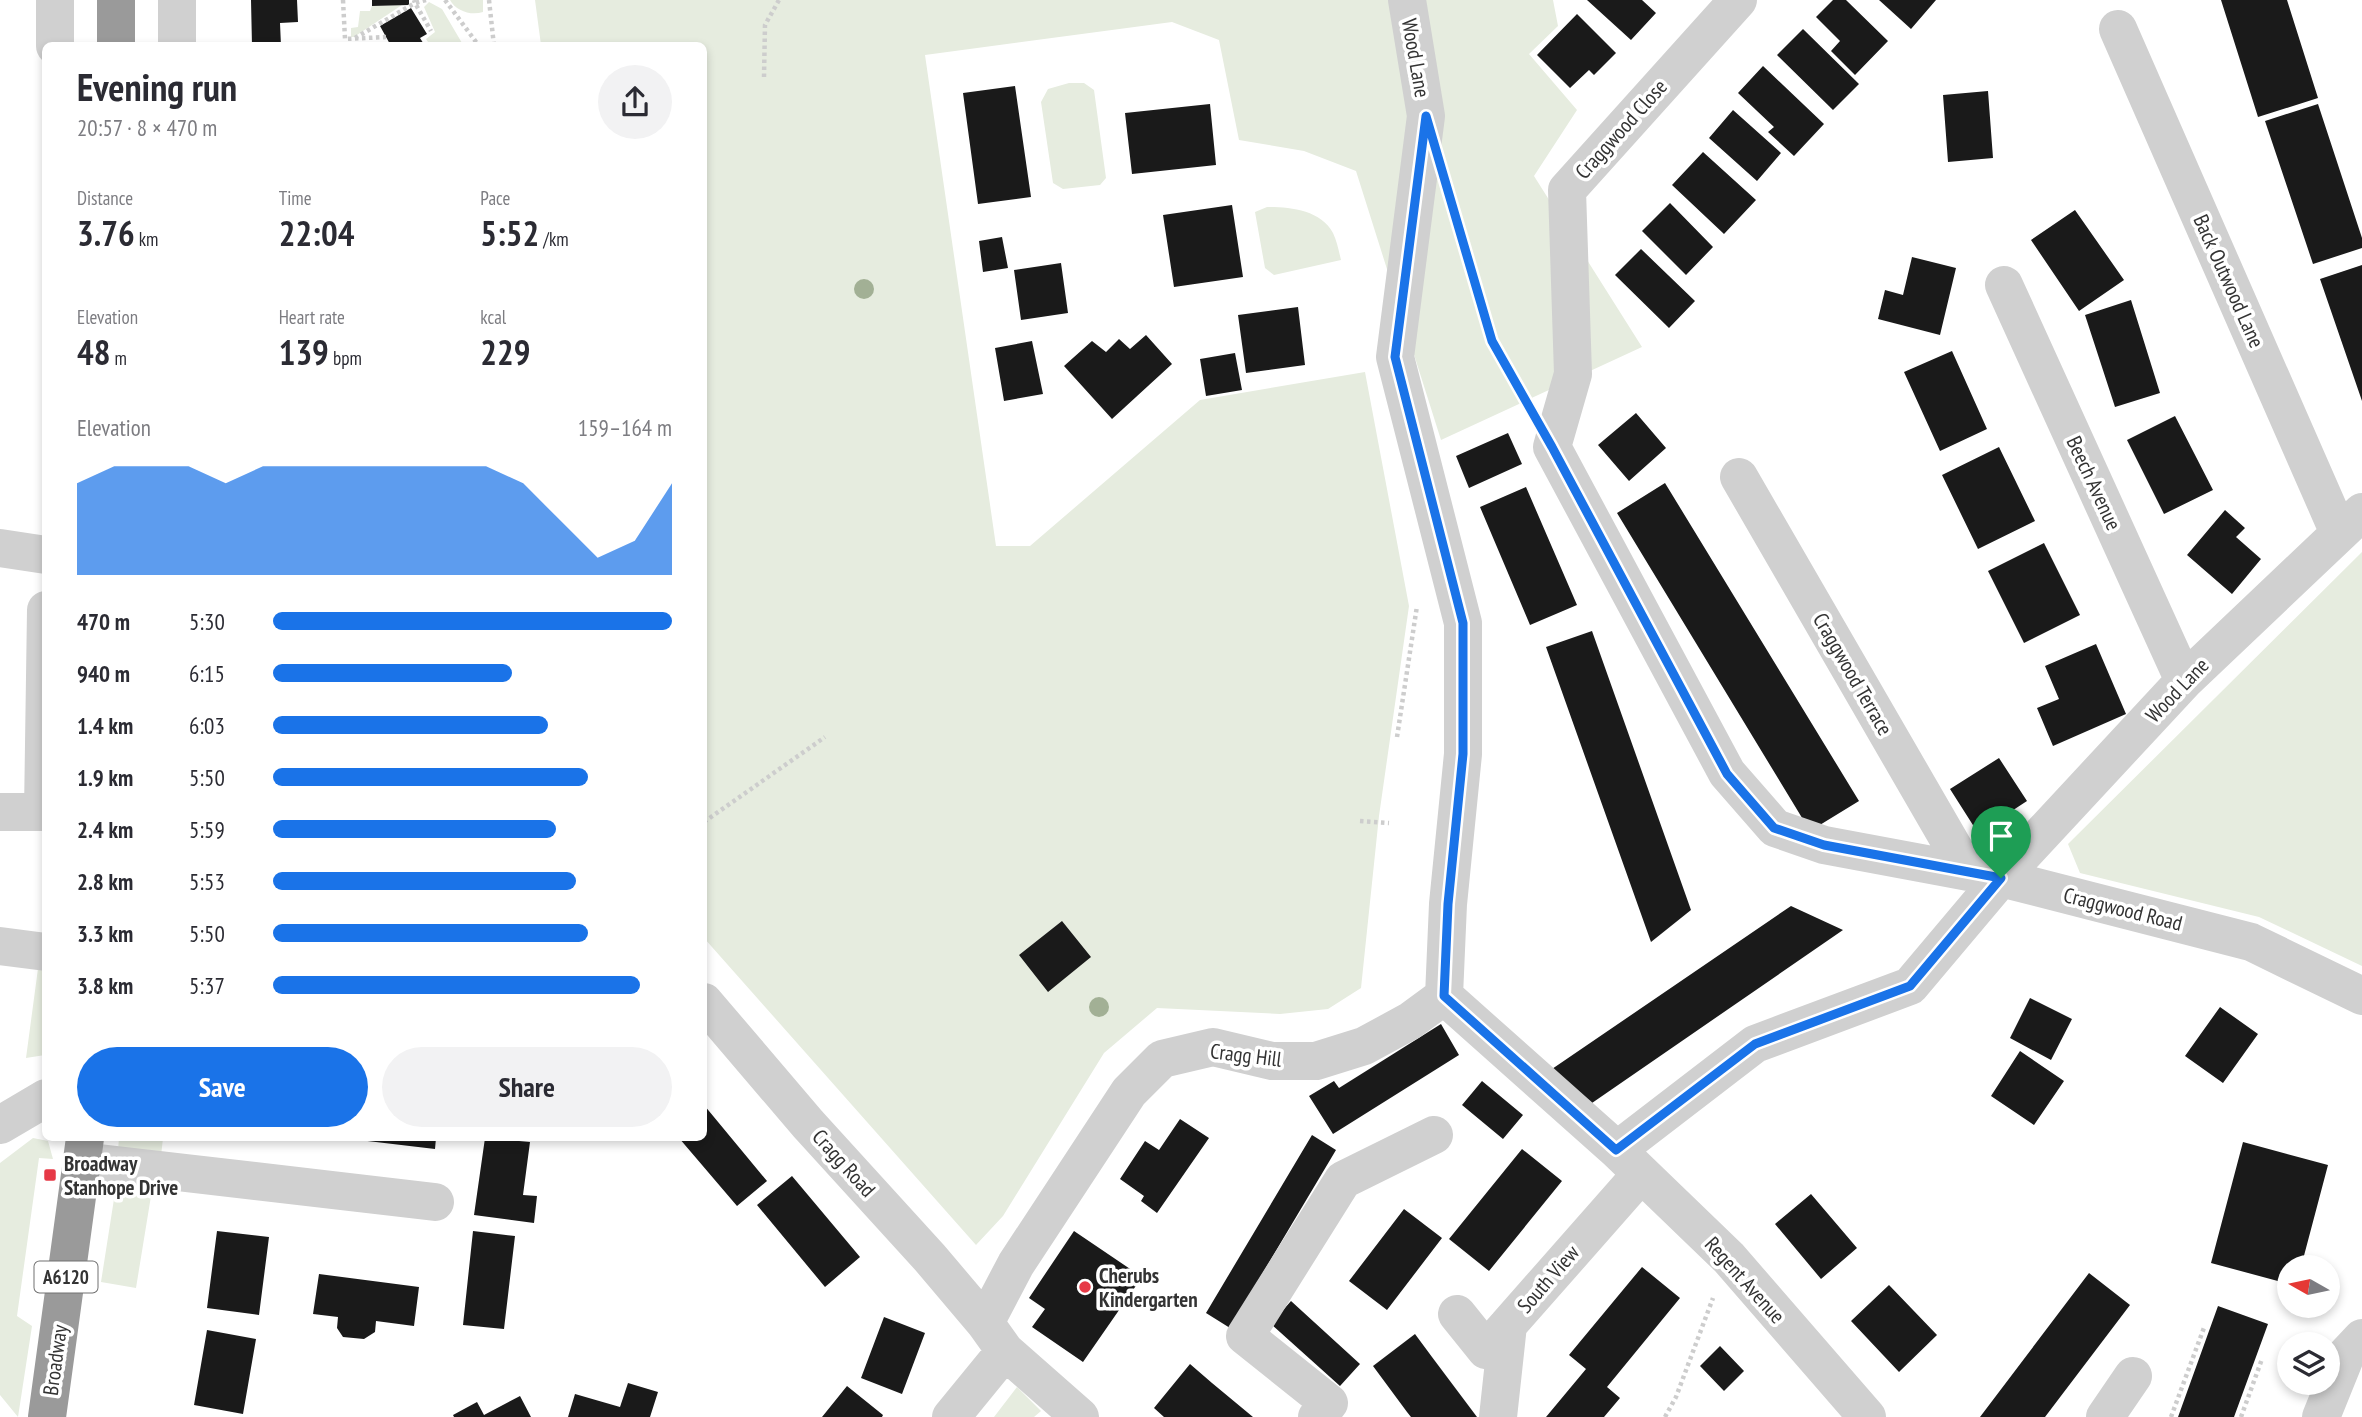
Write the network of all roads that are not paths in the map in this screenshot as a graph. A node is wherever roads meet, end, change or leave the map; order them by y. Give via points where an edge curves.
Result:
1 (55, 0) edge
2 (116, 0) edge
3 (177, 0) edge
4 (1406, 0) edge
5 (1738, 0) edge
6 (2118, 29) dead end
7 (55, 42) edge
8 (116, 42) edge
9 (177, 42) edge
10 (2004, 285) dead end
11 (1552, 447) joint
12 (1739, 477) dead end
13 (2350, 522) edge
14 (0, 548) edge
15 (42, 554) edge
16 (2184, 681) junction
17 (42, 812) edge
18 (0, 813) edge
19 (1984, 875) junction
20 (0, 946) edge
21 (42, 951) edge
22 (1444, 996) junction
23 (2362, 996) edge
24 (707, 1006) edge
25 (42, 1100) edge
26 (0, 1125) edge
27 (1434, 1135) dead end
28 (84, 1149) edge
29 (1629, 1162) junction
30 (435, 1202) dead end
31 (1457, 1314) dead end
32 (1508, 1325) junction
33 (995, 1337) junction
34 (2362, 1338) edge
35 (2133, 1376) dead end
36 (47, 1417) edge
37 (951, 1417) edge
38 (1080, 1417) edge
39 (1317, 1417) edge
40 (1498, 1417) edge
41 (1866, 1417) edge
42 (2105, 1417) edge
43 (2321, 1417) edge

1 - 7 street
2 - 8 highway
3 - 9 street
4 - 22 street, Wood Lane via 1426,116 1395,357 1463,623 1463,754
5 - 11 street, Craggwood Close via 1567,190 1573,374
6 - 13 street, Back Outwood Lane
10 - 16 street, Beech Avenue
11 - 19 street, Craggwood Road via 1727,774 1774,828 1824,845
12 - 19 street, Craggwood Terrace
13 - 16 street, Wood Lane
14 - 15 street
16 - 19 street, Wood Lane
17 - 18 street
19 - 23 street, Craggwood Road via 2251,942
19 - 29 street, Wood Lane via 1910,986 1755,1044
20 - 21 street
22 - 29 street
22 - 33 street, Cragg Hill via 1364,1046 1316,1061 1272,1061 1213,1047 1162,1059 1129,1091 1016,1264
24 - 33 street, Cragg Road
25 - 26 street
27 - 39 street via 1343,1180 1245,1336 1329,1402
28 - 30 street
28 - 36 highway, Broadway / A6120
29 - 32 street, South View
29 - 41 street, Regent Avenue via 1729,1258
31 - 32 street, South View via 1486,1350
32 - 40 street
33 - 37 street, Cragg Hill
33 - 38 street, Cragg Road
34 - 43 street via 2346,1355
35 - 42 street

